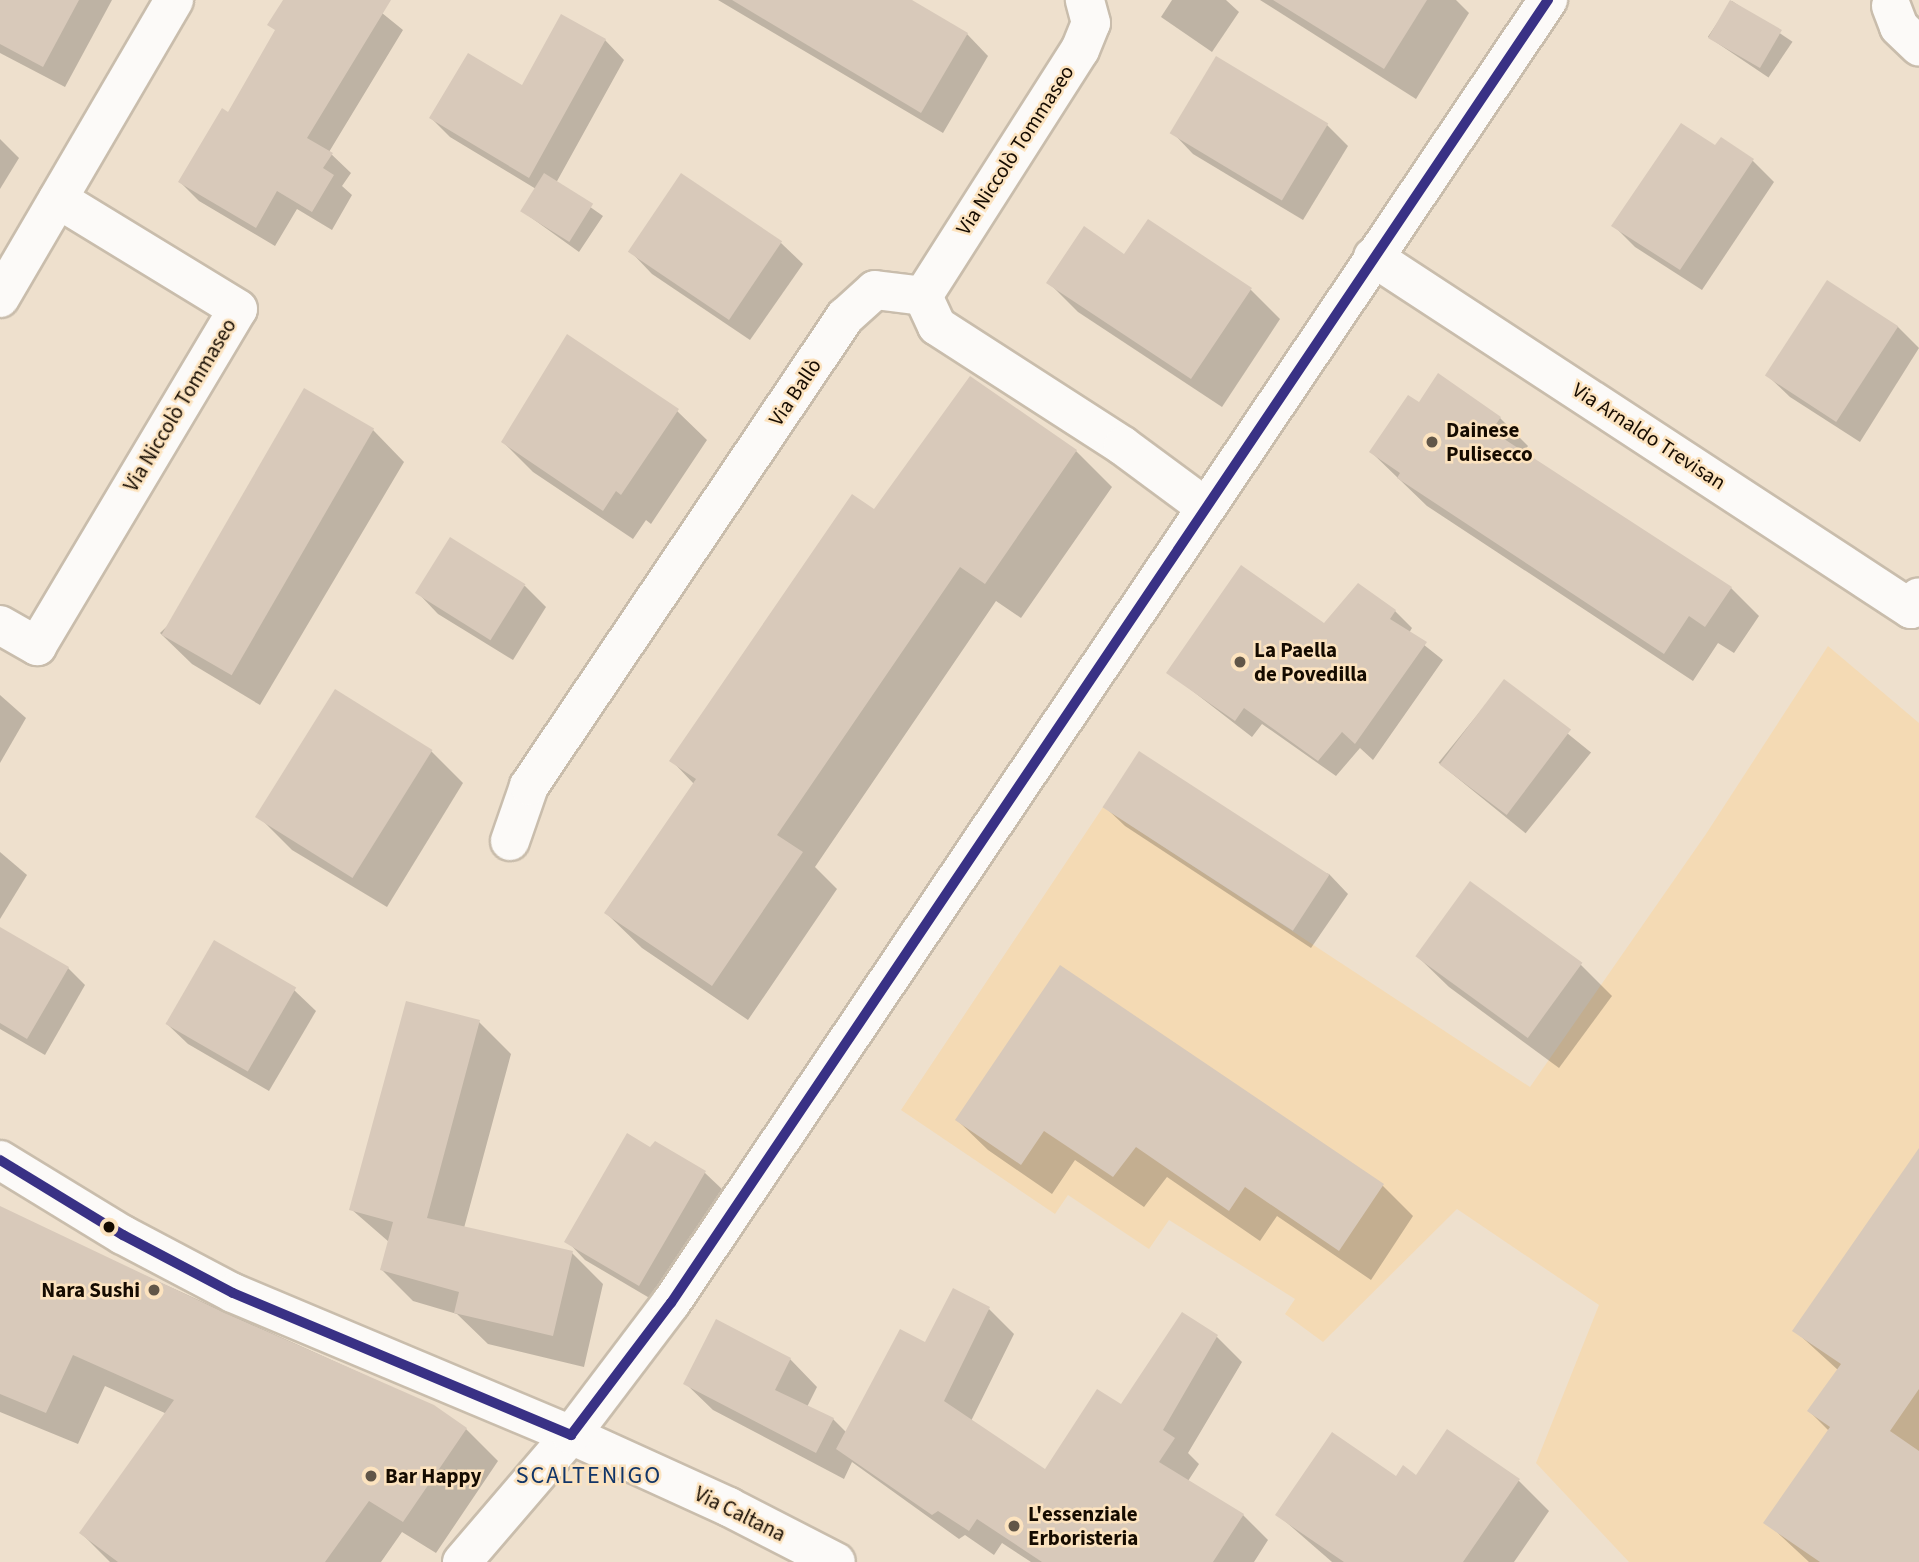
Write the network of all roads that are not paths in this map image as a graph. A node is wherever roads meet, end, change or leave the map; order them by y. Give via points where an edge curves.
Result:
1 (174, 0) edge
2 (1085, 0) edge
3 (1548, 0) edge
4 (1891, 6) dead end
5 (1919, 47) edge
6 (58, 199) junction
7 (1373, 257) junction
8 (923, 296) junction
9 (0, 298) edge
10 (1204, 506) junction
11 (1917, 607) edge
12 (0, 625) edge
13 (510, 841) dead end
14 (0, 1160) edge
15 (571, 1435) junction
16 (462, 1562) edge
17 (836, 1562) edge

1 - 6 street
2 - 8 street, Via Niccolò Tommaseo via 1091,23 1080,50
3 - 7 street
4 - 5 street via 1899,27
6 - 9 street
6 - 12 street, Via Niccolò Tommaseo via 238,309 37,646
7 - 10 street
7 - 11 street, Via Arnaldo Trevisan
8 - 10 street via 937,326 1123,446
8 - 13 street, Via Ballò via 875,290 845,317 529,786
10 - 15 street via 671,1303
14 - 15 street, Via Caltana via 123,1235 233,1293
15 - 16 street
15 - 17 street, Via Caltana

